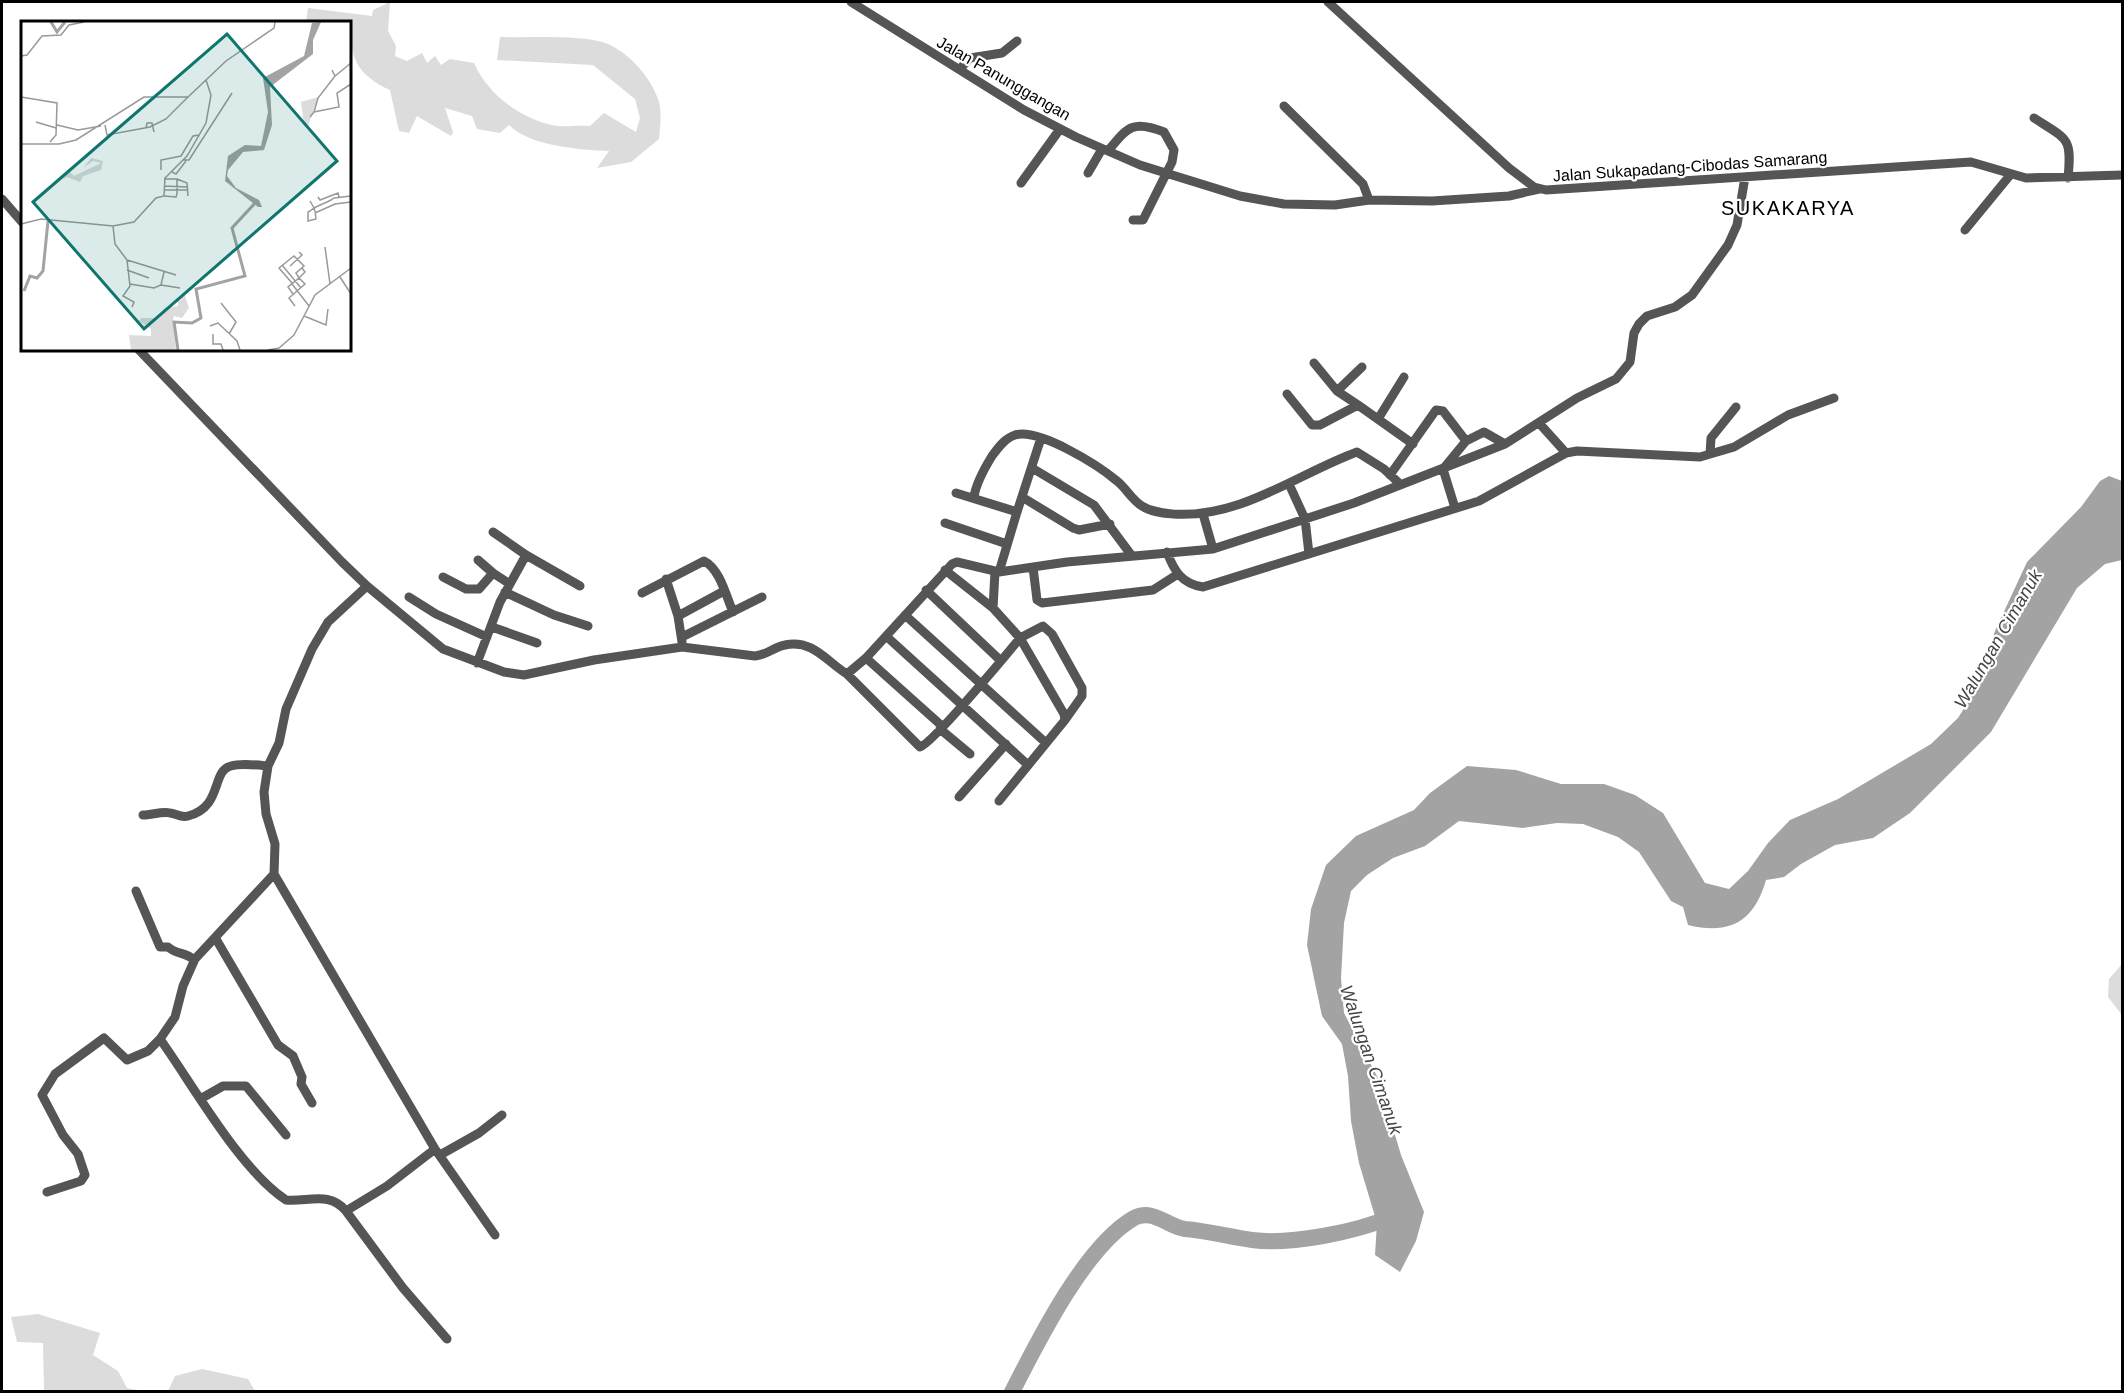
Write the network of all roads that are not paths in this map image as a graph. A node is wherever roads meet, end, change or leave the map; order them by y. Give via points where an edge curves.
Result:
1 (851, 2) edge
2 (1328, 2) edge
3 (1017, 41) dead end
4 (960, 69) junction
5 (1284, 106) dead end
6 (2034, 118) dead end
7 (1060, 129) junction
8 (1105, 150) junction
9 (1088, 173) dead end
10 (1165, 174) junction
11 (2011, 174) junction
12 (2122, 175) edge
13 (1745, 177) junction
14 (2068, 178) junction
15 (1021, 183) dead end
16 (1539, 189) junction
17 (2, 199) edge
18 (1369, 200) junction
19 (1133, 220) dead end
20 (21, 221) edge
21 (1965, 230) dead end
22 (140, 351) edge
23 (1314, 363) dead end
24 (1362, 367) dead end
25 (1404, 377) dead end
26 (1337, 391) junction
27 (1287, 394) dead end
28 (1834, 398) dead end
29 (1358, 405) junction
30 (1736, 407) dead end
31 (1378, 419) junction
32 (1539, 423) junction
33 (1041, 438) junction
34 (1466, 441) junction
35 (1413, 444) junction
36 (1505, 444) junction
37 (1566, 453) junction
38 (1710, 454) junction
39 (1032, 468) junction
40 (1443, 469) junction
41 (1390, 475) junction
42 (1289, 484) junction
43 (1401, 485) junction
44 (956, 493) dead end
45 (1022, 497) junction
46 (974, 498) junction
47 (1455, 508) junction
48 (1017, 512) junction
49 (1203, 514) junction
50 (1305, 519) junction
51 (945, 523) dead end
52 (1110, 524) junction
53 (493, 532) dead end
54 (1007, 544) junction
55 (1213, 549) junction
56 (1167, 552) junction
57 (1309, 554) junction
58 (526, 555) junction
59 (1132, 556) junction
60 (478, 560) dead end
61 (1033, 567) junction
62 (945, 570) junction
63 (997, 572) junction
64 (493, 573) junction
65 (1178, 574) junction
66 (443, 577) dead end
67 (666, 579) junction
68 (580, 585) dead end
69 (367, 586) junction
70 (507, 588) junction
71 (926, 590) junction
72 (724, 591) junction
73 (642, 593) dead end
74 (409, 597) dead end
75 (762, 597) dead end
76 (993, 608) junction
77 (733, 612) junction
78 (905, 615) junction
79 (678, 616) junction
80 (588, 626) dead end
81 (492, 627) junction
82 (886, 636) junction
83 (488, 637) junction
84 (1020, 638) junction
85 (682, 642) junction
86 (537, 643) dead end
87 (866, 658) junction
88 (1001, 661) junction
89 (477, 663) junction
90 (847, 674) junction
91 (981, 682) junction
92 (962, 704) junction
93 (1065, 720) junction
94 (941, 728) junction
95 (1046, 743) junction
96 (1006, 744) junction
97 (970, 754) dead end
98 (1028, 765) junction
99 (268, 766) junction
100 (959, 797) dead end
101 (999, 801) dead end
102 (143, 814) dead end
103 (274, 874) junction
104 (136, 891) dead end
105 (216, 939) junction
106 (194, 960) junction
107 (160, 1039) junction
108 (202, 1098) junction
109 (312, 1103) dead end
110 (502, 1115) dead end
111 (286, 1135) dead end
112 (438, 1152) junction
113 (47, 1192) dead end
114 (346, 1211) junction
115 (495, 1235) dead end
116 (447, 1339) dead end

1 - 4 street, Jalan Panunggangan
2 - 16 street, Jalan Sukapadang-Cibodas Samarang via 1509,168
3 - 4 street via 1002,53 970,58
4 - 7 street, Jalan Panunggangan
5 - 18 street via 1357,177
6 - 14 street via 2067,142 2071,150
7 - 8 street, Jalan Panunggangan
7 - 15 street
8 - 9 street
8 - 10 street, Jalan Panunggangan
8 - 10 street via 1129,126 1157,129 1169,137 1174,150
10 - 18 street, Jalan Panunggangan via 1284,204 1335,205
10 - 19 street via 1143,220
11 - 13 street, Jalan Sukapadang-Cibodas Samarang via 1971,162
11 - 14 street, Jalan Sukapadang-Cibodas Samarang
11 - 21 street
12 - 14 street, Jalan Sukapadang-Cibodas Samarang
13 - 16 street, Jalan Sukapadang-Cibodas Samarang
13 - 32 street via 1737,225 1706,280 1675,307 1647,316 1639,324 1630,362 1616,378
16 - 18 street, Jalan Panunggangan via 1509,196 1432,201
17 - 20 street
22 - 69 street
23 - 26 street
24 - 26 street
25 - 31 street
26 - 29 street
27 - 29 street via 1310,424 1316,426
28 - 38 street via 1788,415 1734,447
29 - 31 street
30 - 38 street via 1711,438
31 - 35 street
32 - 36 street
32 - 37 street
33 - 39 street
33 - 46 street via 1028,434 1007,439 987,464
33 - 49 street via 1105,471 1150,510
34 - 35 street via 1443,411 1436,410
34 - 36 street via 1484,432
34 - 40 street
35 - 41 street
36 - 40 street
37 - 38 street via 1669,458
37 - 47 street via 1479,501
39 - 45 street
39 - 52 street via 1085,497
40 - 43 street
40 - 47 street
41 - 42 street via 1357,452
41 - 43 street
42 - 49 street
42 - 50 street
43 - 50 street
44 - 46 street
45 - 48 street
45 - 52 street via 1072,528
46 - 48 street
47 - 57 street
48 - 54 street
49 - 55 street
50 - 55 street
50 - 57 street
51 - 54 street
52 - 59 street
53 - 58 street
54 - 63 street
55 - 56 street
56 - 59 street
56 - 65 street
57 - 65 street via 1203,587 1193,586
58 - 68 street
58 - 70 street
59 - 61 street
60 - 64 street
61 - 63 street
61 - 65 street via 1037,600 1042,603 1153,590
62 - 63 street via 957,562
62 - 71 street
62 - 76 street
63 - 76 street
64 - 66 street via 479,589 466,589
64 - 70 street
67 - 72 street via 704,561 711,565
67 - 73 street
67 - 79 street
69 - 89 street via 443,649
69 - 99 street via 328,622 318,637 294,687 279,743
70 - 80 street via 554,615
70 - 81 street
71 - 78 street
71 - 88 street
72 - 77 street
72 - 79 street
74 - 83 street
75 - 77 street
76 - 84 street
77 - 85 street
78 - 82 street
78 - 91 street
79 - 85 street
81 - 83 street
81 - 86 street
82 - 87 street
82 - 92 street
83 - 89 street
84 - 88 street
84 - 93 street
84 - 93 street via 1043,626 1047,628 1080,682 1082,696
85 - 89 street via 524,675
85 - 90 street via 755,656 783,645 802,645 814,648
87 - 90 street
87 - 94 street
88 - 91 street
90 - 94 street via 920,747
91 - 92 street
91 - 95 street
92 - 94 street
92 - 96 street
93 - 95 street
94 - 97 street
95 - 98 street
96 - 98 street
96 - 100 street
98 - 101 street
99 - 102 street via 225,769 217,781 214,797 189,816
99 - 103 street via 264,792 274,844
103 - 105 street
103 - 112 street
104 - 106 street via 160,947
105 - 106 street
105 - 109 street via 278,1045 292,1056
106 - 107 street via 176,1017
107 - 108 street
107 - 113 street via 148,1051 127,1060 104,1038 52,1077 42,1095 63,1136 80,1156 85,1175 81,1181
108 - 111 street via 223,1086 246,1086
108 - 114 street via 240,1155 278,1194 286,1200 327,1199
110 - 112 street via 479,1133
112 - 114 street
112 - 115 street
114 - 116 street

